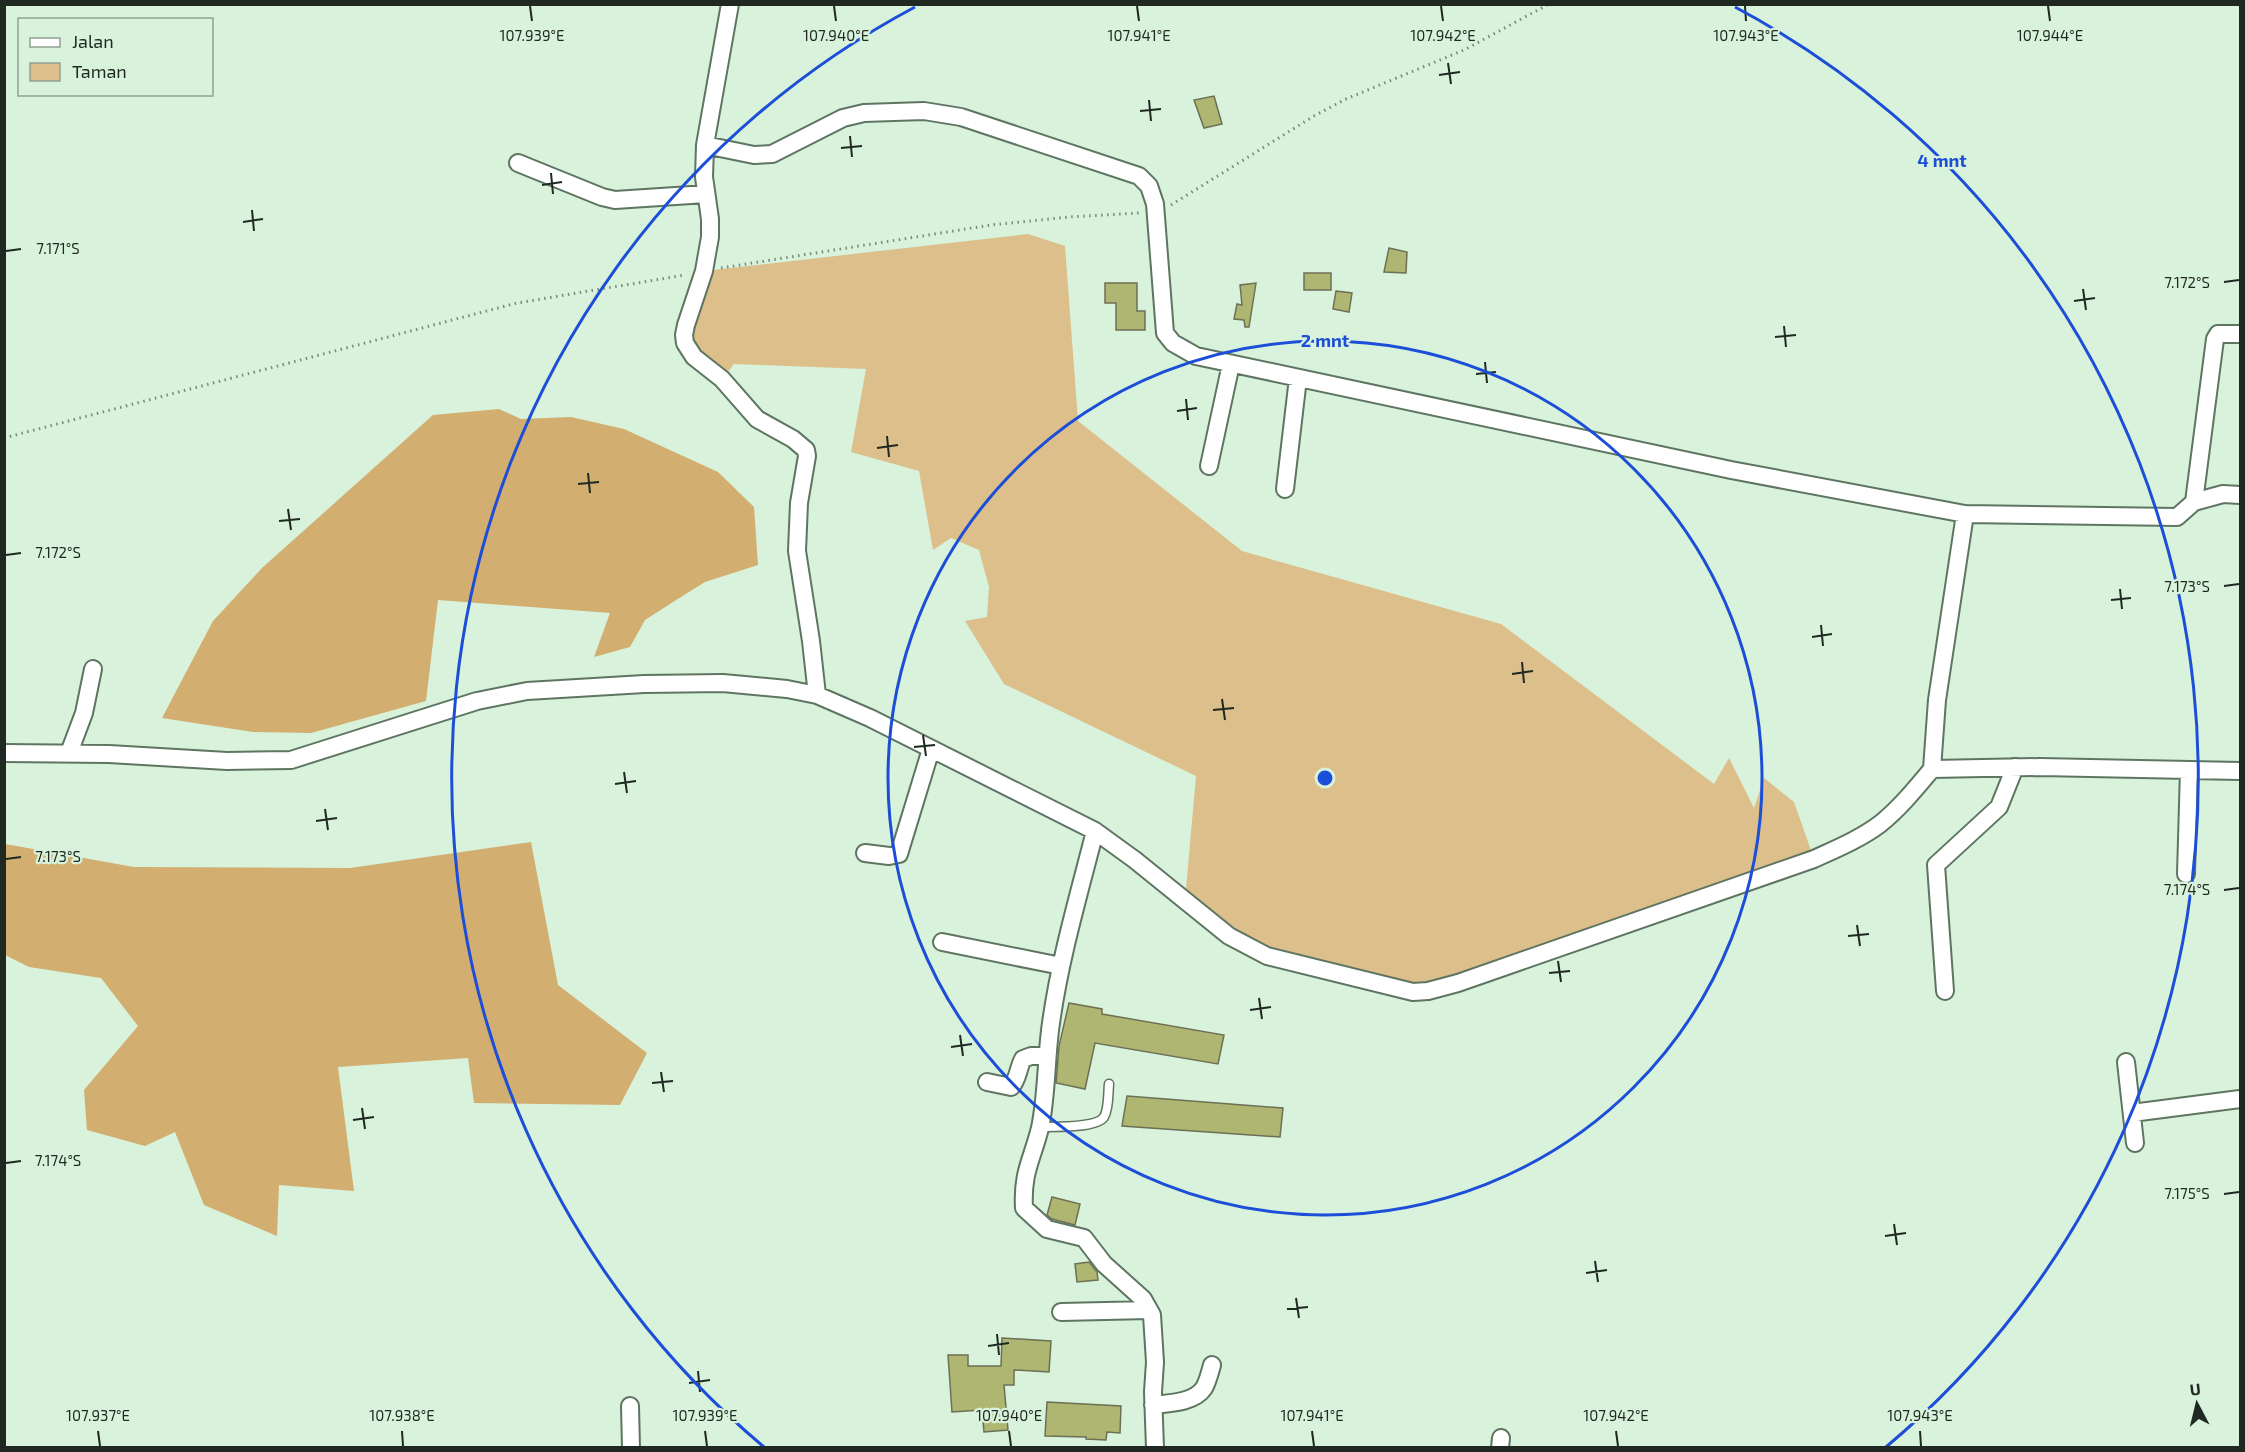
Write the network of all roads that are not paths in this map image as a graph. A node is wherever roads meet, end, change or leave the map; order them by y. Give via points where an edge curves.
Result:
1 (730, 4) edge
2 (705, 145) junction
3 (518, 164) dead end
4 (706, 194) junction
5 (2241, 334) edge
6 (1231, 363) junction
7 (1298, 378) junction
8 (1209, 466) dead end
9 (1285, 489) dead end
10 (2241, 495) edge
11 (2194, 502) junction
12 (1965, 514) junction
13 (93, 669) dead end
14 (817, 695) junction
15 (931, 749) junction
16 (4, 753) edge
17 (69, 753) junction
18 (2015, 767) junction
19 (1932, 769) junction
20 (2189, 770) junction
21 (2241, 771) edge
22 (1095, 831) junction
23 (865, 853) dead end
24 (2186, 874) dead end
25 (942, 942) dead end
26 (1061, 966) junction
27 (1945, 991) dead end
28 (1047, 1056) junction
29 (2126, 1062) dead end
30 (987, 1082) dead end
31 (1109, 1084) dead end
32 (2241, 1100) edge
33 (2132, 1113) junction
34 (1040, 1127) junction
35 (2135, 1143) dead end
36 (1149, 1310) junction
37 (1061, 1311) dead end
38 (1212, 1365) dead end
39 (1154, 1405) junction
40 (630, 1406) dead end
41 (631, 1448) edge
42 (1155, 1448) edge

1 - 2 street
2 - 4 street
2 - 6 street via 771,154 843,118 864,113 924,111 961,117 1139,176 1149,186 1156,208 1166,333 1173,343 1190,353
3 - 4 street via 615,201
4 - 14 street via 710,219 706,261 684,335 688,351 722,380 757,419 806,450 798,551
5 - 11 street via 2221,333 2215,339
6 - 7 street
6 - 8 street
7 - 9 street
7 - 12 street via 1731,470
10 - 11 street via 2223,494
11 - 12 street via 2173,518
12 - 19 street via 1937,700
13 - 17 street via 84,713
14 - 15 street
14 - 17 street via 723,683 527,691 477,701 291,760 227,761
15 - 22 street
15 - 23 street via 899,854
16 - 17 street
18 - 19 street
18 - 20 street
18 - 27 street via 1999,807 1936,865
19 - 22 street via 1879,824 1814,859 1428,991 1399,989 1267,956 1247,947
20 - 21 street
20 - 24 street
22 - 26 street
25 - 26 street
26 - 28 street
28 - 30 street via 1023,1059 1011,1087
28 - 34 street
29 - 33 street
31 - 34 lane via 1103,1120
32 - 33 street
33 - 35 street
34 - 36 street via 1026,1172 1024,1208 1047,1229 1084,1239 1104,1264 1143,1299
36 - 37 street
36 - 39 street via 1155,1362
38 - 39 street via 1204,1388 1196,1395
39 - 42 street
40 - 41 street

